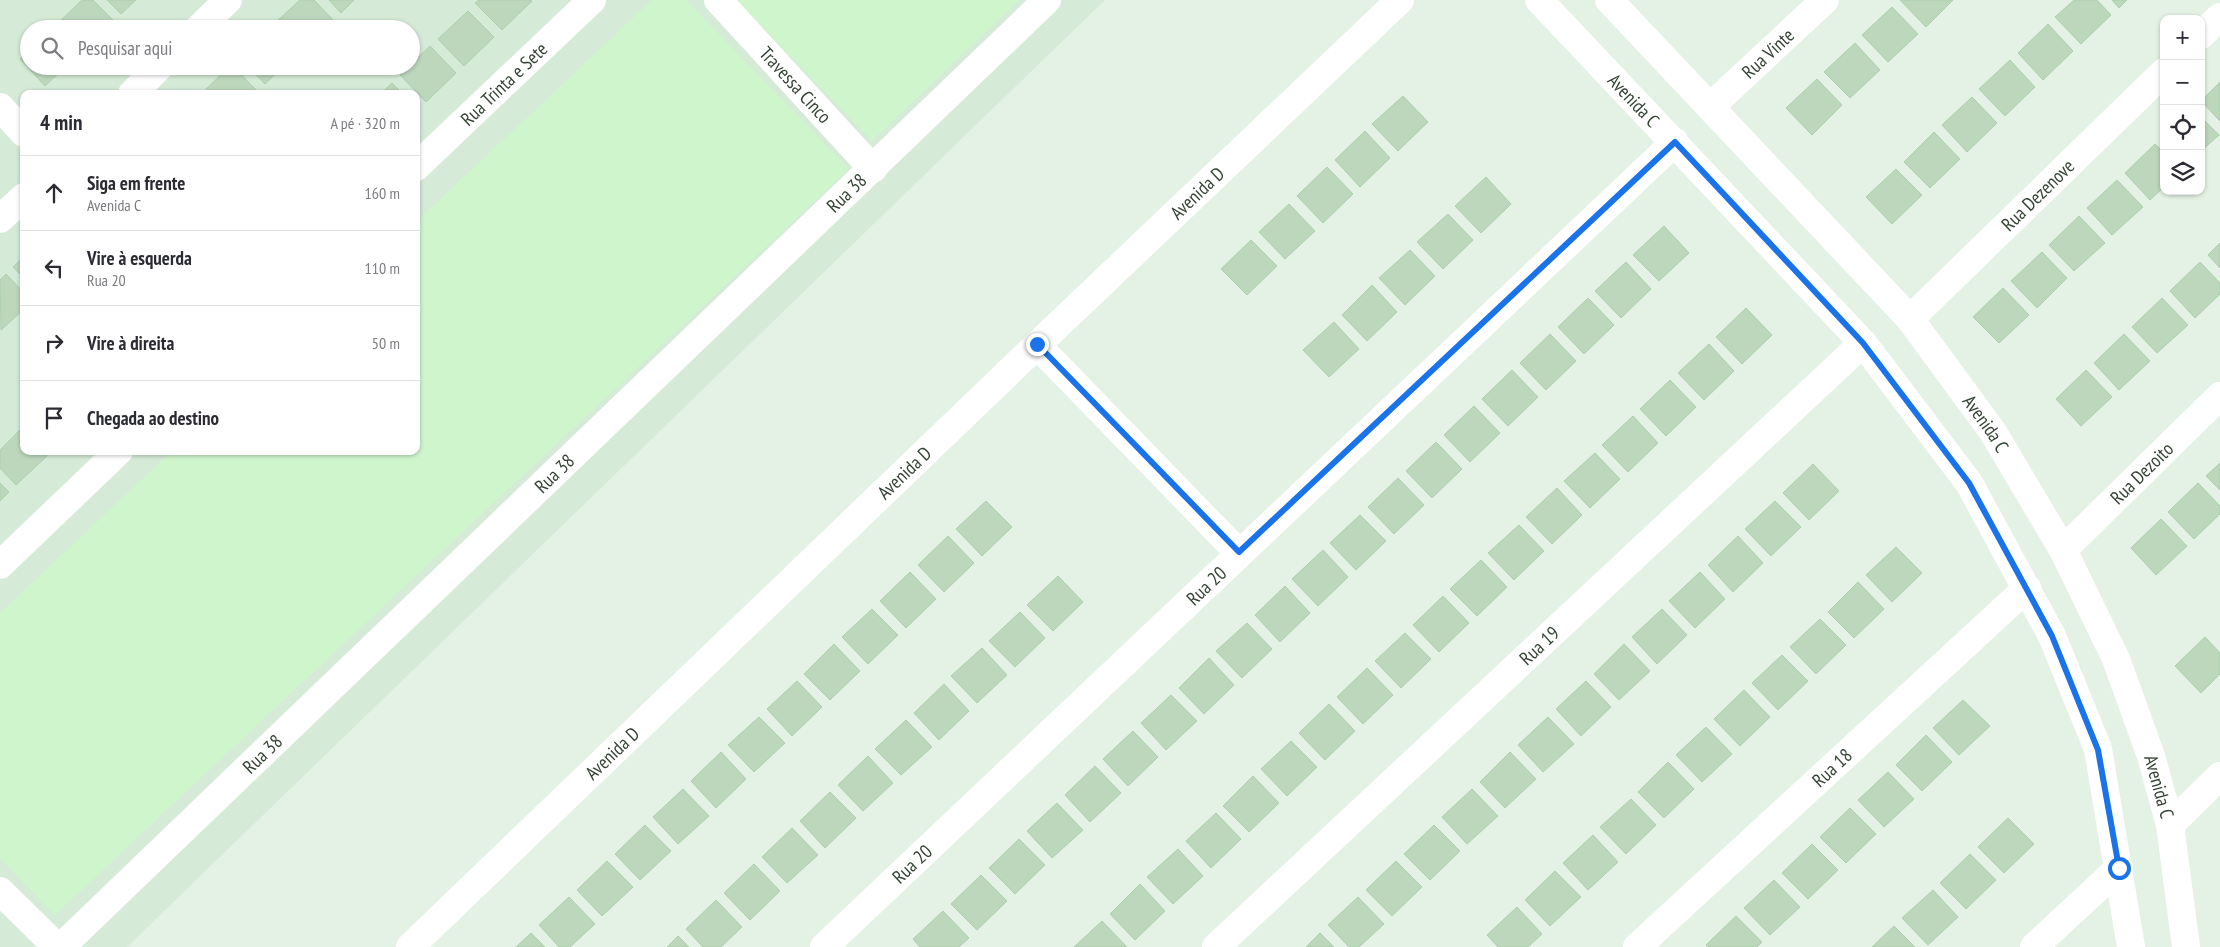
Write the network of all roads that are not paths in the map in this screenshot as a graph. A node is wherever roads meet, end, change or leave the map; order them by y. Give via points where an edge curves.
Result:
1 (228, 0) edge
2 (592, 0) edge
3 (718, 0) edge
4 (1047, 0) edge
5 (1400, 0) edge
6 (1539, 0) edge
7 (1608, 0) edge
8 (1825, 0) edge
9 (2220, 17) edge
10 (207, 20) edge
11 (2205, 31) edge
12 (151, 75) edge
13 (2160, 76) edge
14 (136, 90) edge
15 (0, 107) edge
16 (1710, 107) junction
17 (20, 129) edge
18 (1675, 142) junction
19 (420, 163) edge
20 (873, 169) junction
21 (20, 201) edge
22 (0, 219) edge
23 (1910, 319) junction
24 (1863, 343) junction
25 (1037, 344) junction
26 (2220, 396) edge
27 (115, 455) edge
28 (2063, 550) junction
29 (1239, 552) junction
30 (0, 565) edge
31 (2027, 588) junction
32 (2220, 776) edge
33 (2170, 825) junction
34 (2119, 868) junction
35 (0, 891) edge
36 (59, 947) edge
37 (410, 947) edge
38 (824, 947) edge
39 (1216, 947) edge
40 (1637, 947) edge
41 (2034, 947) edge
42 (2131, 947) edge
43 (2186, 947) edge

1 - 10 street
2 - 19 street, Rua Trinta e Sete
3 - 20 street, Travessa Cinco
4 - 20 street, Rua 38
5 - 25 street, Avenida D
6 - 18 street, Avenida C
7 - 16 street, Avenida C
8 - 16 street, Rua Vinte
9 - 11 street
12 - 14 street
13 - 23 street, Rua Dezenove
15 - 17 street
16 - 23 street, Avenida C
18 - 24 street, Avenida C
18 - 29 street, Rua 20
20 - 36 street, Rua 38
21 - 22 street
23 - 28 street, Avenida C via 1993,432
24 - 31 street, Avenida C via 1969,483
24 - 39 street, Rua 19
25 - 29 street
25 - 37 street, Avenida D
26 - 28 street, Rua Dezoito
27 - 30 street
28 - 33 street, Avenida C via 2116,660 2152,756
29 - 38 street, Rua 20
31 - 34 street, Avenida C via 2052,636 2098,750
31 - 40 street, Rua 18
32 - 33 street
33 - 43 street, Avenida C
34 - 41 street
34 - 42 street, Avenida C
35 - 36 street

